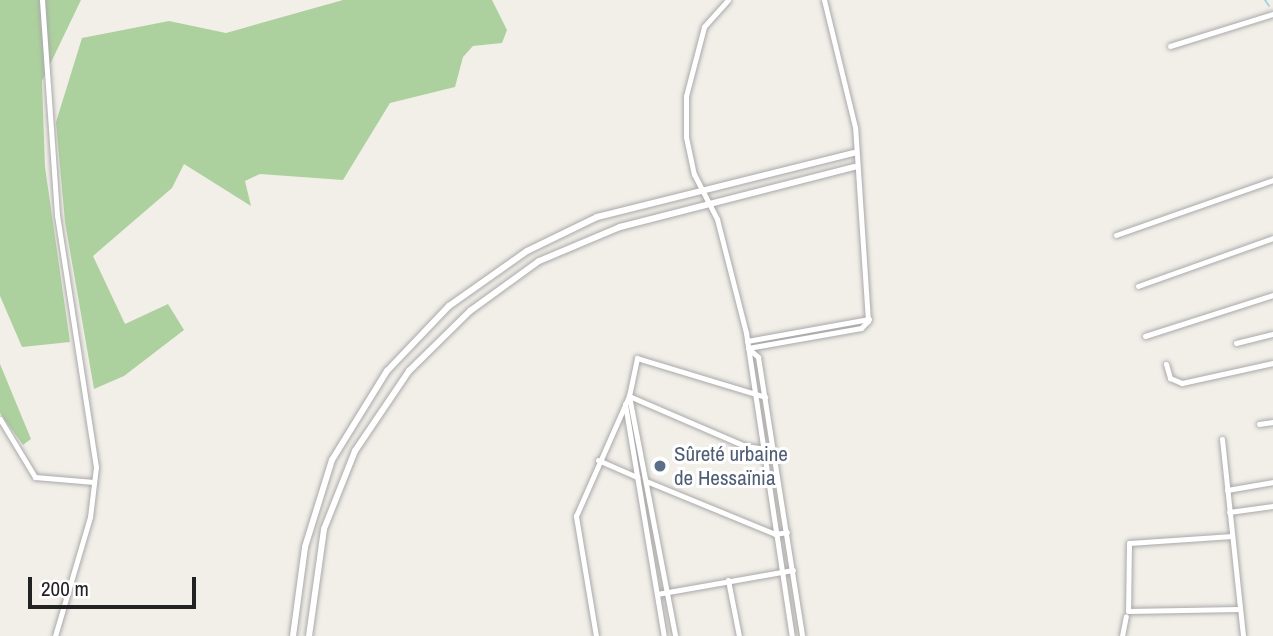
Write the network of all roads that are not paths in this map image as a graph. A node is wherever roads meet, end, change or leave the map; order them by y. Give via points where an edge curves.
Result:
1 (42, 0) edge
2 (728, 0) edge
3 (824, 0) edge
4 (1273, 15) edge
5 (1170, 46) dead end
6 (854, 153) junction
7 (854, 167) junction
8 (1273, 180) edge
9 (702, 190) junction
10 (710, 204) junction
11 (1116, 235) dead end
12 (1273, 238) edge
13 (1138, 286) dead end
14 (1273, 296) edge
15 (869, 319) junction
16 (802, 331) junction
17 (1273, 334) edge
18 (1145, 336) dead end
19 (803, 339) junction
20 (747, 341) junction
21 (1236, 343) dead end
22 (748, 349) junction
23 (1273, 363) edge
24 (1166, 364) dead end
25 (765, 397) junction
26 (753, 398) junction
27 (628, 401) junction
28 (0, 419) edge
29 (1273, 422) edge
30 (1259, 424) dead end
31 (1222, 439) dead end
32 (773, 450) junction
33 (762, 451) junction
34 (598, 460) junction
35 (638, 477) junction
36 (646, 481) junction
37 (94, 482) junction
38 (1273, 482) edge
39 (1227, 490) junction
40 (1273, 506) edge
41 (1229, 512) junction
42 (787, 532) junction
43 (775, 534) junction
44 (1231, 536) junction
45 (793, 569) junction
46 (781, 571) junction
47 (728, 580) junction
48 (668, 592) junction
49 (657, 594) junction
50 (1239, 609) junction
51 (1126, 616) dead end
52 (55, 636) edge
53 (293, 636) edge
54 (309, 636) edge
55 (596, 636) edge
56 (664, 636) edge
57 (675, 636) edge
58 (738, 636) edge
59 (792, 636) edge
60 (802, 636) edge
61 (1122, 636) edge
62 (1243, 636) edge

1 - 37 street via 57,215 84,372
2 - 9 street via 706,23 686,96 687,148
3 - 6 street via 853,109
4 - 5 street
6 - 7 street
6 - 9 street
7 - 10 street
7 - 15 street
8 - 11 street
9 - 10 street
9 - 53 street via 563,231 484,278 387,371 332,460 304,547
10 - 20 street
10 - 54 street via 620,227 540,261 439,337 379,411 337,490 314,573
12 - 13 street
14 - 18 street
15 - 16 street
15 - 19 street via 863,328
16 - 19 street
16 - 20 street
17 - 21 street
19 - 22 street
20 - 22 street
22 - 25 street via 757,355
22 - 26 street
23 - 24 street via 1182,383 1171,378
25 - 26 street
25 - 32 street
26 - 27 street via 645,356 637,358
26 - 33 street
27 - 33 street
27 - 34 street
27 - 35 street
27 - 36 street
28 - 37 street via 35,477
29 - 30 street
31 - 39 street
32 - 33 street
32 - 42 street
33 - 43 street
34 - 35 street
34 - 55 street via 576,516
35 - 36 street
35 - 49 street
36 - 43 street
36 - 48 street
37 - 52 street
38 - 39 street
39 - 41 street
40 - 41 street
41 - 44 street
42 - 43 street
42 - 45 street
43 - 46 street
44 - 50 street
44 - 50 street via 1129,543 1128,611
45 - 46 street
45 - 60 street
46 - 47 street
46 - 59 street
47 - 48 street
47 - 58 street
48 - 49 street
48 - 57 street
49 - 56 street
50 - 62 street
51 - 61 street

